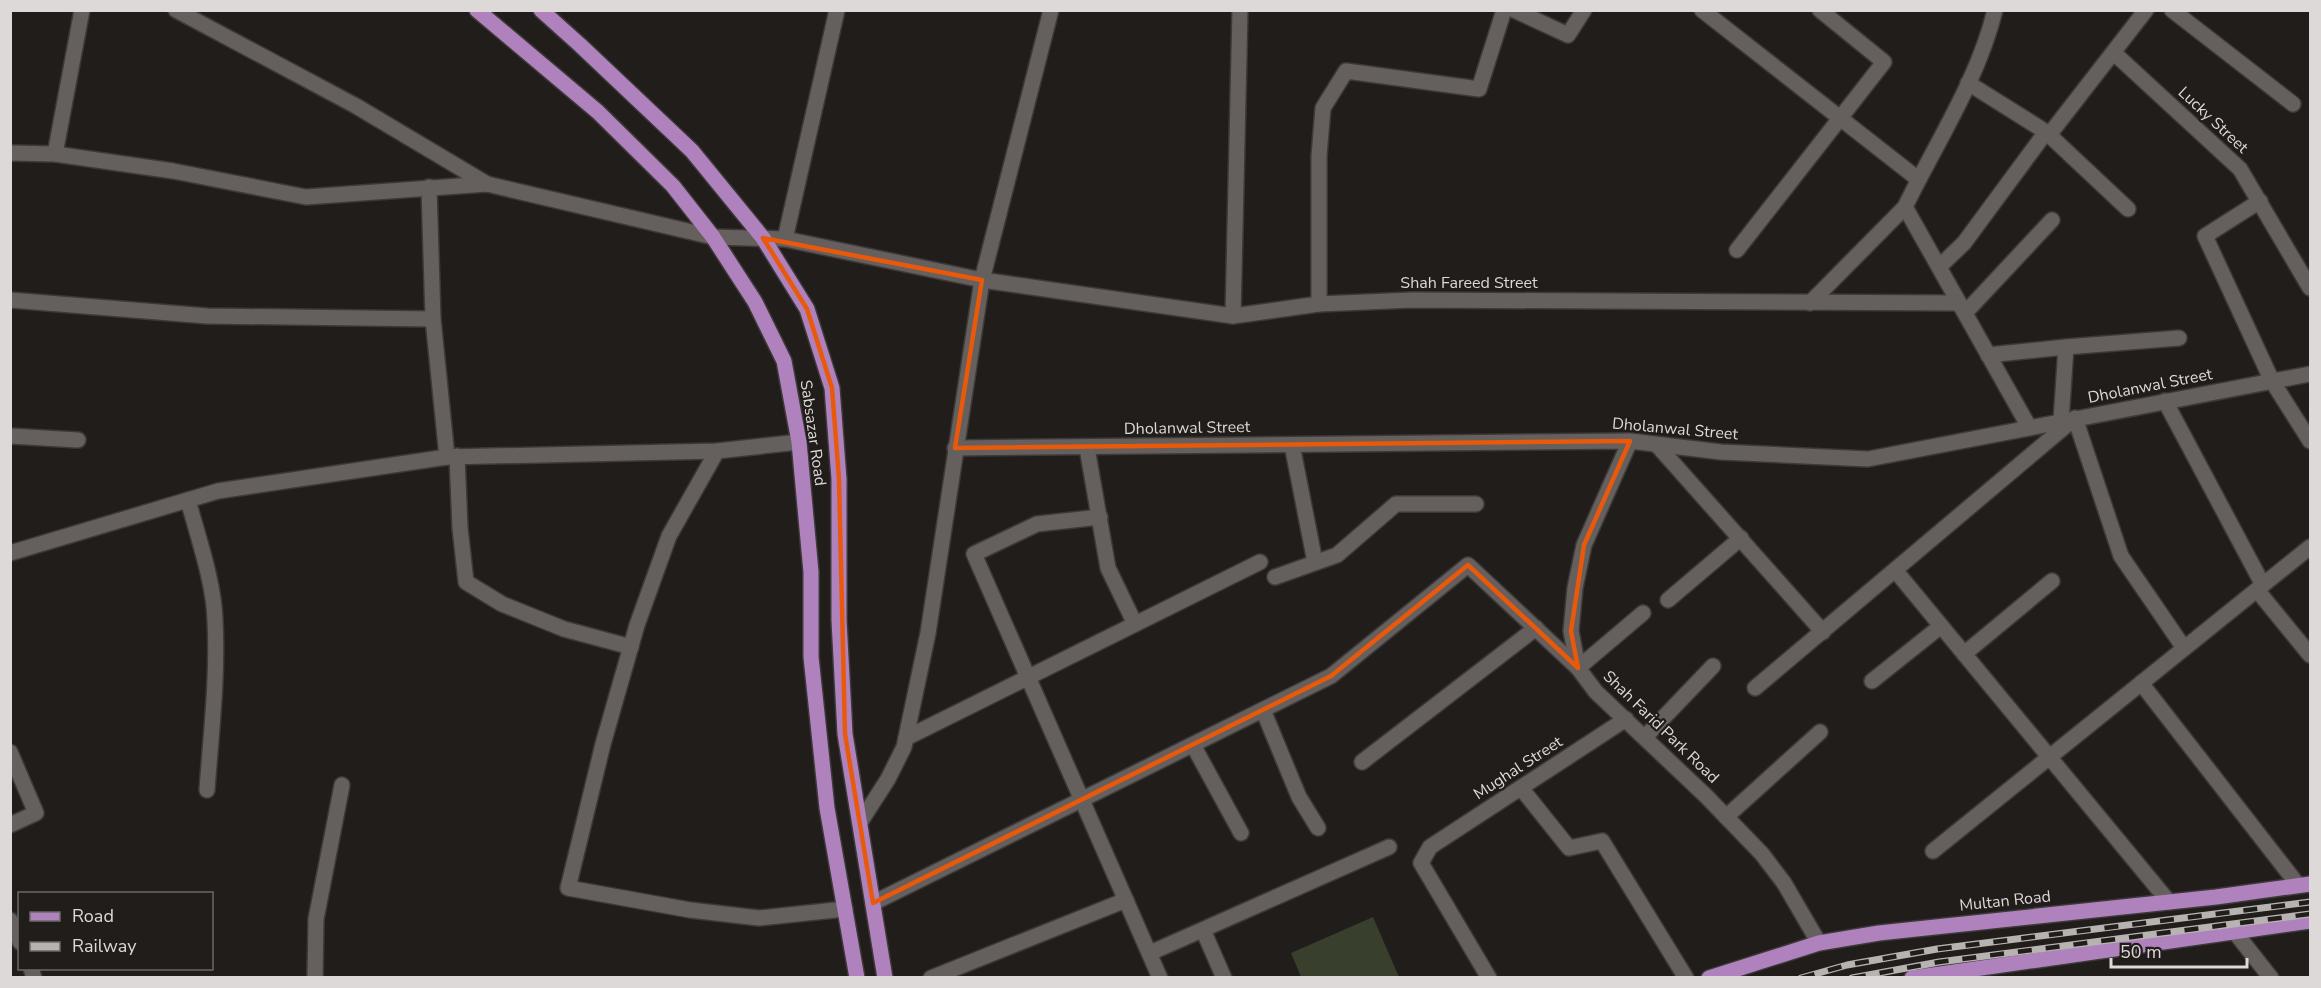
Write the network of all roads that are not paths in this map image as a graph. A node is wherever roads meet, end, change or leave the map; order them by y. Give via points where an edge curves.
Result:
1 (82, 10) edge
2 (176, 10) edge
3 (477, 10) edge
4 (541, 10) edge
5 (837, 10) edge
6 (1051, 10) edge
7 (1240, 10) edge
8 (1504, 10) edge
9 (1514, 10) edge
10 (1584, 10) edge
11 (1702, 10) edge
12 (1820, 10) edge
13 (1995, 10) edge
14 (2146, 10) edge
15 (2172, 10) edge
16 (2114, 53) junction
17 (1968, 83) junction
18 (2293, 104) dead end
19 (1840, 118) junction
20 (2048, 133) junction
21 (10, 153) edge
22 (55, 154) junction
23 (1918, 179) junction
24 (487, 184) junction
25 (429, 187) junction
26 (2260, 201) junction
27 (1905, 207) junction
28 (2128, 209) dead end
29 (2052, 220) dead end
30 (713, 237) junction
31 (763, 238) junction
32 (785, 239) junction
33 (1737, 250) dead end
34 (1939, 267) junction
35 (982, 280) junction
36 (2310, 288) edge
37 (10, 300) edge
38 (1810, 303) junction
39 (1319, 304) junction
40 (1962, 308) junction
41 (1233, 316) junction
42 (433, 319) junction
43 (2180, 338) dead end
44 (2066, 347) junction
45 (1988, 355) junction
46 (2310, 374) edge
47 (2272, 381) junction
48 (2165, 401) junction
49 (2068, 420) junction
50 (2029, 427) junction
51 (10, 436) edge
52 (78, 440) dead end
53 (1630, 441) junction
54 (2310, 441) edge
55 (799, 442) junction
56 (1292, 445) junction
57 (1657, 445) junction
58 (956, 448) junction
59 (1087, 448) junction
60 (717, 451) junction
61 (452, 456) junction
62 (188, 500) junction
63 (1476, 504) dead end
64 (1100, 517) junction
65 (1741, 538) junction
66 (2310, 547) edge
67 (10, 553) edge
68 (1260, 562) dead end
69 (1315, 562) junction
70 (1895, 570) junction
71 (1275, 577) dead end
72 (2052, 581) dead end
73 (2260, 587) junction
74 (1668, 600) dead end
75 (1643, 613) dead end
76 (1135, 624) junction
77 (1941, 626) junction
78 (1536, 628) junction
79 (1823, 632) junction
80 (631, 646) junction
81 (2184, 648) junction
82 (1964, 654) junction
83 (2310, 655) edge
84 (1713, 666) dead end
85 (1578, 668) junction
86 (1029, 677) junction
87 (1872, 681) dead end
88 (2141, 683) junction
89 (1755, 688) dead end
90 (1263, 710) junction
91 (1626, 719) junction
92 (1820, 732) dead end
93 (1645, 737) junction
94 (906, 738) junction
95 (1193, 745) junction
96 (10, 752) edge
97 (2050, 757) junction
98 (1362, 762) dead end
99 (849, 764) junction
100 (823, 774) junction
101 (342, 785) dead end
102 (1521, 788) junction
103 (207, 790) dead end
104 (1082, 800) junction
105 (1726, 817) junction
106 (861, 821) junction
107 (10, 825) edge
108 (1318, 828) dead end
109 (1241, 833) dead end
110 (1389, 847) dead end
111 (1933, 851) dead end
112 (2304, 885) edge
113 (1126, 900) junction
114 (2169, 902) junction
115 (873, 903) junction
116 (844, 909) junction
117 (2310, 921) edge
118 (1203, 930) junction
119 (2234, 931) junction
120 (1819, 943) junction
121 (1150, 953) junction
122 (315, 978) edge
123 (857, 978) edge
124 (885, 978) edge
125 (931, 978) edge
126 (1160, 978) edge
127 (1224, 978) edge
128 (1489, 978) edge
129 (1686, 978) edge
130 (1709, 978) edge
131 (1912, 978) edge
132 (2271, 978) edge

1 - 22 street
2 - 24 street via 356,106
3 - 30 main road, Sabsazar Road via 598,112 673,186
4 - 31 main road, Sabsazar Road via 692,151
5 - 32 street
6 - 35 street
7 - 41 street
8 - 39 street via 1479,89 1346,71 1323,108 1319,156
9 - 10 street via 1568,35
11 - 19 street
12 - 19 street via 1884,62
13 - 17 street
14 - 16 street
15 - 18 street
16 - 20 street
16 - 26 street, Lucky Street via 2240,170
17 - 20 street
17 - 23 street
19 - 23 street
19 - 33 street
20 - 28 street
20 - 34 street via 1964,243
21 - 22 street
22 - 25 street via 173,171 306,197
23 - 27 street
24 - 25 street
24 - 30 street, Shah Fareed Street
25 - 42 street
26 - 36 street, Lucky Street
26 - 47 street via 2205,236
27 - 34 street
27 - 38 street
29 - 40 street
30 - 31 street, Shah Fareed Street
30 - 55 main road, Sabsazar Road via 755,302 784,361
31 - 32 street, Shah Fareed Street
31 - 99 main road, Sabsazar Road via 807,309 832,388
32 - 35 street, Shah Fareed Street
34 - 40 street
35 - 41 street, Shah Fareed Street
35 - 58 street
37 - 42 street via 207,316
38 - 39 street, Shah Fareed Street via 1412,300
38 - 40 street, Shah Fareed Street
39 - 41 street, Shah Fareed Street
40 - 45 street
42 - 61 street
43 - 44 street
44 - 45 street
44 - 49 street
45 - 50 street
46 - 47 street, Dholanwal Street
47 - 48 street, Dholanwal Street
47 - 54 street
48 - 49 street, Dholanwal Street
48 - 73 street
49 - 50 street, Dholanwal Street
49 - 70 street
49 - 81 street via 2121,556
50 - 57 street, Dholanwal Street via 1868,459
51 - 52 street
53 - 56 street, Dholanwal Street
53 - 57 street, Dholanwal Street
53 - 85 street, Shah Farid Park Road via 1584,545 1570,631
55 - 60 street
55 - 100 main road, Sabsazar Road via 811,572 811,657
56 - 59 street, Dholanwal Street
56 - 69 street
57 - 65 street
58 - 59 street, Dholanwal Street
58 - 94 street via 928,633
59 - 64 street
60 - 61 street
60 - 80 street via 669,536
61 - 62 street via 218,491
61 - 80 street via 466,582 502,604 554,625
62 - 67 street
62 - 103 street via 215,619
63 - 69 street via 1396,504 1337,555
64 - 76 street via 1108,568
64 - 86 street via 1037,524 974,554
65 - 74 street
65 - 79 street
66 - 73 street
68 - 76 street
69 - 71 street
70 - 77 street
70 - 79 street
72 - 82 street
73 - 81 street
73 - 83 street
75 - 85 street
76 - 86 street
77 - 82 street
77 - 87 street
78 - 85 street
78 - 90 street via 1468,565 1331,676
78 - 98 street
79 - 89 street
80 - 116 street via 568,888 759,918
81 - 88 street
82 - 97 street
84 - 93 street
85 - 91 street, Shah Farid Park Road via 1596,692
86 - 94 street
86 - 104 street
88 - 97 street
88 - 112 street
90 - 95 street
90 - 108 street via 1299,797
91 - 93 street, Shah Farid Park Road
91 - 102 street, Mughal Street
92 - 105 street
93 - 105 street, Shah Farid Park Road
94 - 106 street via 888,779
95 - 104 street
95 - 109 street
96 - 107 street via 36,813
97 - 111 street
97 - 114 street
99 - 100 main road
99 - 106 main road, Sabsazar Road
100 - 116 main road, Sabsazar Road
101 - 122 street via 316,919
102 - 128 street, Mughal Street via 1430,847 1421,863
102 - 129 street via 1569,848 1602,841
104 - 113 street
104 - 115 street
105 - 120 street, Shah Farid Park Road via 1784,884
106 - 115 main road, Sabsazar Road
110 - 118 street
112 - 114 main road, Multan Road
113 - 121 street
113 - 125 street
114 - 120 main road, Multan Road
115 - 124 main road, Sabsazar Road
116 - 123 main road, Sabsazar Road
117 - 119 main road
118 - 121 street
118 - 127 street
119 - 131 main road
119 - 132 street
120 - 130 main road, Multan Road
121 - 126 street

